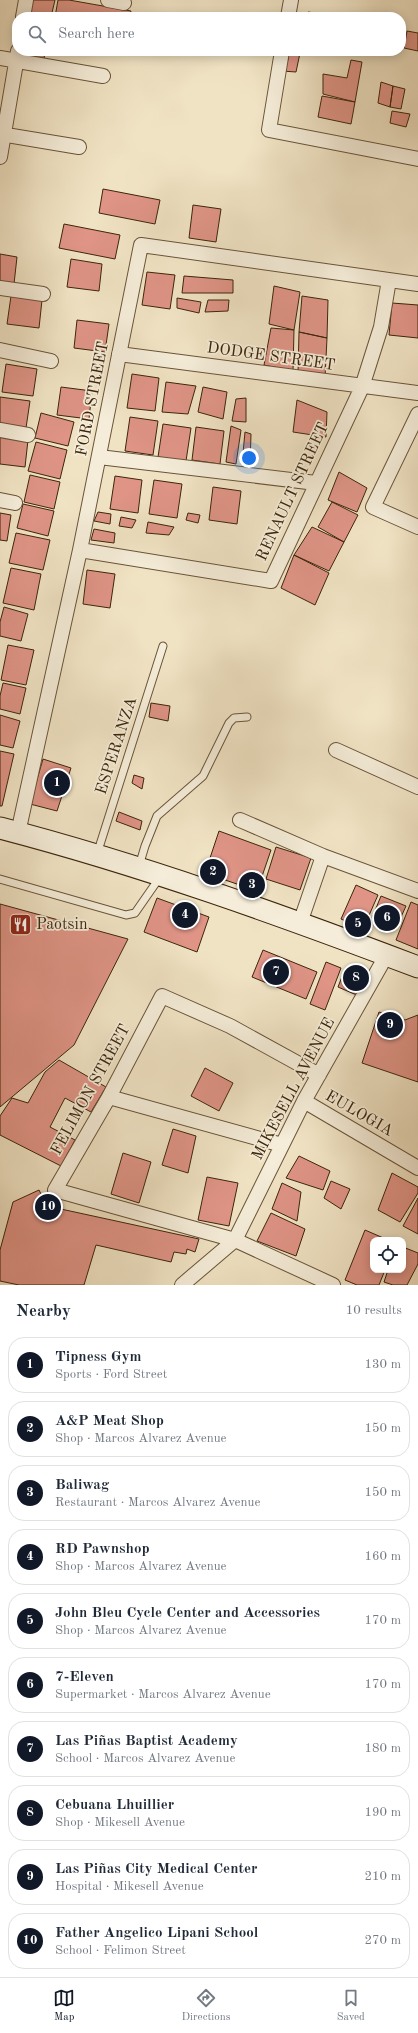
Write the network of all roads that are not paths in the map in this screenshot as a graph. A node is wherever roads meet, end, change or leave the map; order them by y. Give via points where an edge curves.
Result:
1 (26, 0) edge
2 (108, 0) edge
3 (291, 0) edge
4 (124, 3) dead end
5 (24, 12) edge
6 (289, 12) edge
7 (18, 56) edge
8 (281, 56) edge
9 (0, 58) edge
10 (103, 76) dead end
11 (2, 135) edge
12 (79, 147) dead end
13 (0, 157) edge
14 (418, 160) edge
15 (389, 280) junction
16 (418, 284) edge
17 (0, 288) edge
18 (43, 294) dead end
19 (0, 350) edge
20 (119, 354) junction
21 (51, 361) dead end
22 (362, 387) junction
23 (418, 393) edge
24 (418, 414) edge
25 (0, 430) edge
26 (28, 435) dead end
27 (98, 457) junction
28 (316, 483) junction
29 (0, 500) edge
30 (15, 503) dead end
31 (418, 527) edge
32 (80, 550) junction
33 (163, 646) dead end
34 (247, 717) dead end
35 (336, 750) dead end
36 (418, 787) edge
37 (240, 820) dead end
38 (9, 830) edge
39 (96, 854) junction
40 (323, 856) junction
41 (139, 867) junction
42 (161, 875) junction
43 (0, 879) edge
44 (418, 890) edge
45 (300, 923) junction
46 (386, 956) junction
47 (418, 968) edge
48 (319, 1075) junction
49 (109, 1097) junction
50 (304, 1101) junction
51 (282, 1145) junction
52 (418, 1168) edge
53 (235, 1240) junction
54 (182, 1285) edge
55 (333, 1285) edge

1 - 5 street
2 - 4 street
3 - 6 street
7 - 9 street
7 - 10 street
7 - 11 street
8 - 14 street via 269,130
11 - 12 street
11 - 13 street
15 - 16 street, FORD STREET
15 - 20 street, FORD STREET via 141,245
15 - 22 street, RENAULT STREET via 381,327
17 - 18 street
19 - 21 street
20 - 22 street, DODGE STREET
20 - 27 street, FORD STREET
22 - 23 street, DODGE STREET
22 - 28 street, RENAULT STREET
24 - 31 street via 373,507
25 - 26 street
27 - 28 street
27 - 32 street, FORD STREET
28 - 32 street, RENAULT STREET via 270,581
29 - 30 street
32 - 38 street, FORD STREET
33 - 39 lane, ESPERANZA
34 - 41 lane via 234,718 229,723 203,776 157,816
35 - 36 street
37 - 40 street
38 - 39 main road
39 - 41 main road
40 - 44 street
40 - 45 street
41 - 42 main road
42 - 43 lane via 135,912 126,915
42 - 45 main road
45 - 46 main road
46 - 47 main road
46 - 48 street, MIKESELL AVENUE
48 - 49 street, FELIMON STREET via 230,1026 162,996
48 - 50 street, MIKESELL AVENUE
49 - 51 street
49 - 53 street, FELIMON STREET via 55,1190
50 - 51 street, MIKESELL AVENUE
50 - 52 street, EULOGIA
51 - 53 street, MIKESELL AVENUE
53 - 54 street
53 - 55 street

